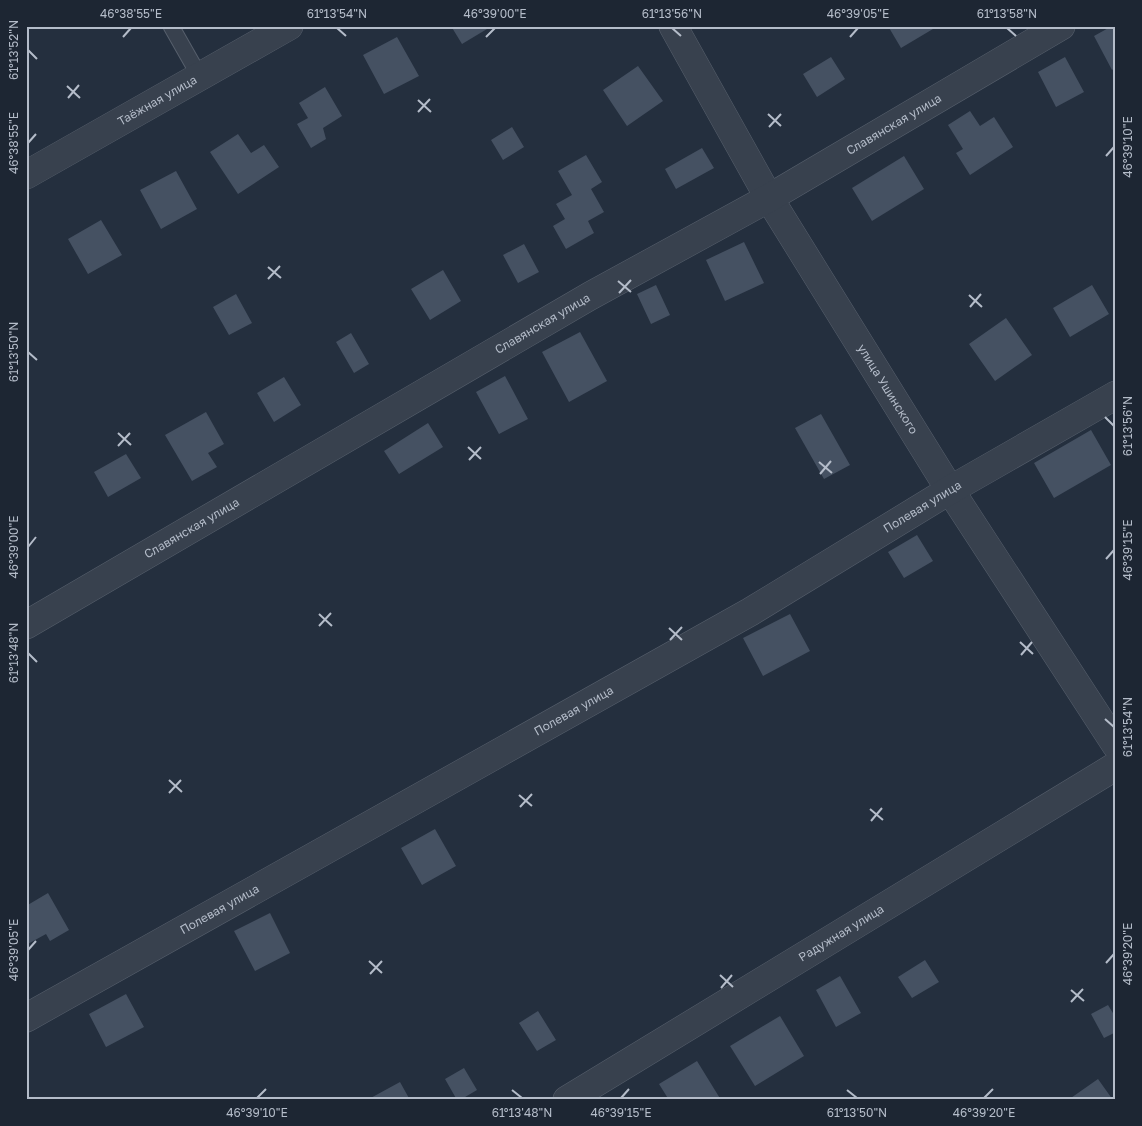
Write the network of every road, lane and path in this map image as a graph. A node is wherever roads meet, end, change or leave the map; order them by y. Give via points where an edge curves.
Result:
1 (171, 26) edge
2 (289, 26) edge
3 (673, 26) edge
4 (1060, 26) edge
5 (200, 77) junction
6 (26, 175) edge
7 (769, 198) junction
8 (1116, 395) edge
9 (950, 490) junction
10 (26, 625) edge
11 (1116, 745) edge
12 (1116, 766) edge
13 (26, 1018) edge
14 (568, 1100) edge

1 - 5 lane
2 - 5 street, Таёжная улица
3 - 7 street, улица Ушинского
4 - 7 street, Славянская улица
5 - 6 street, Таёжная улица
7 - 9 street, улица Ушинского
7 - 10 street, Славянская улица via 590,296
8 - 9 street, Полевая улица
9 - 11 street, улица Ушинского
9 - 13 street, Полевая улица via 750,612
12 - 14 street, Радужная улица

